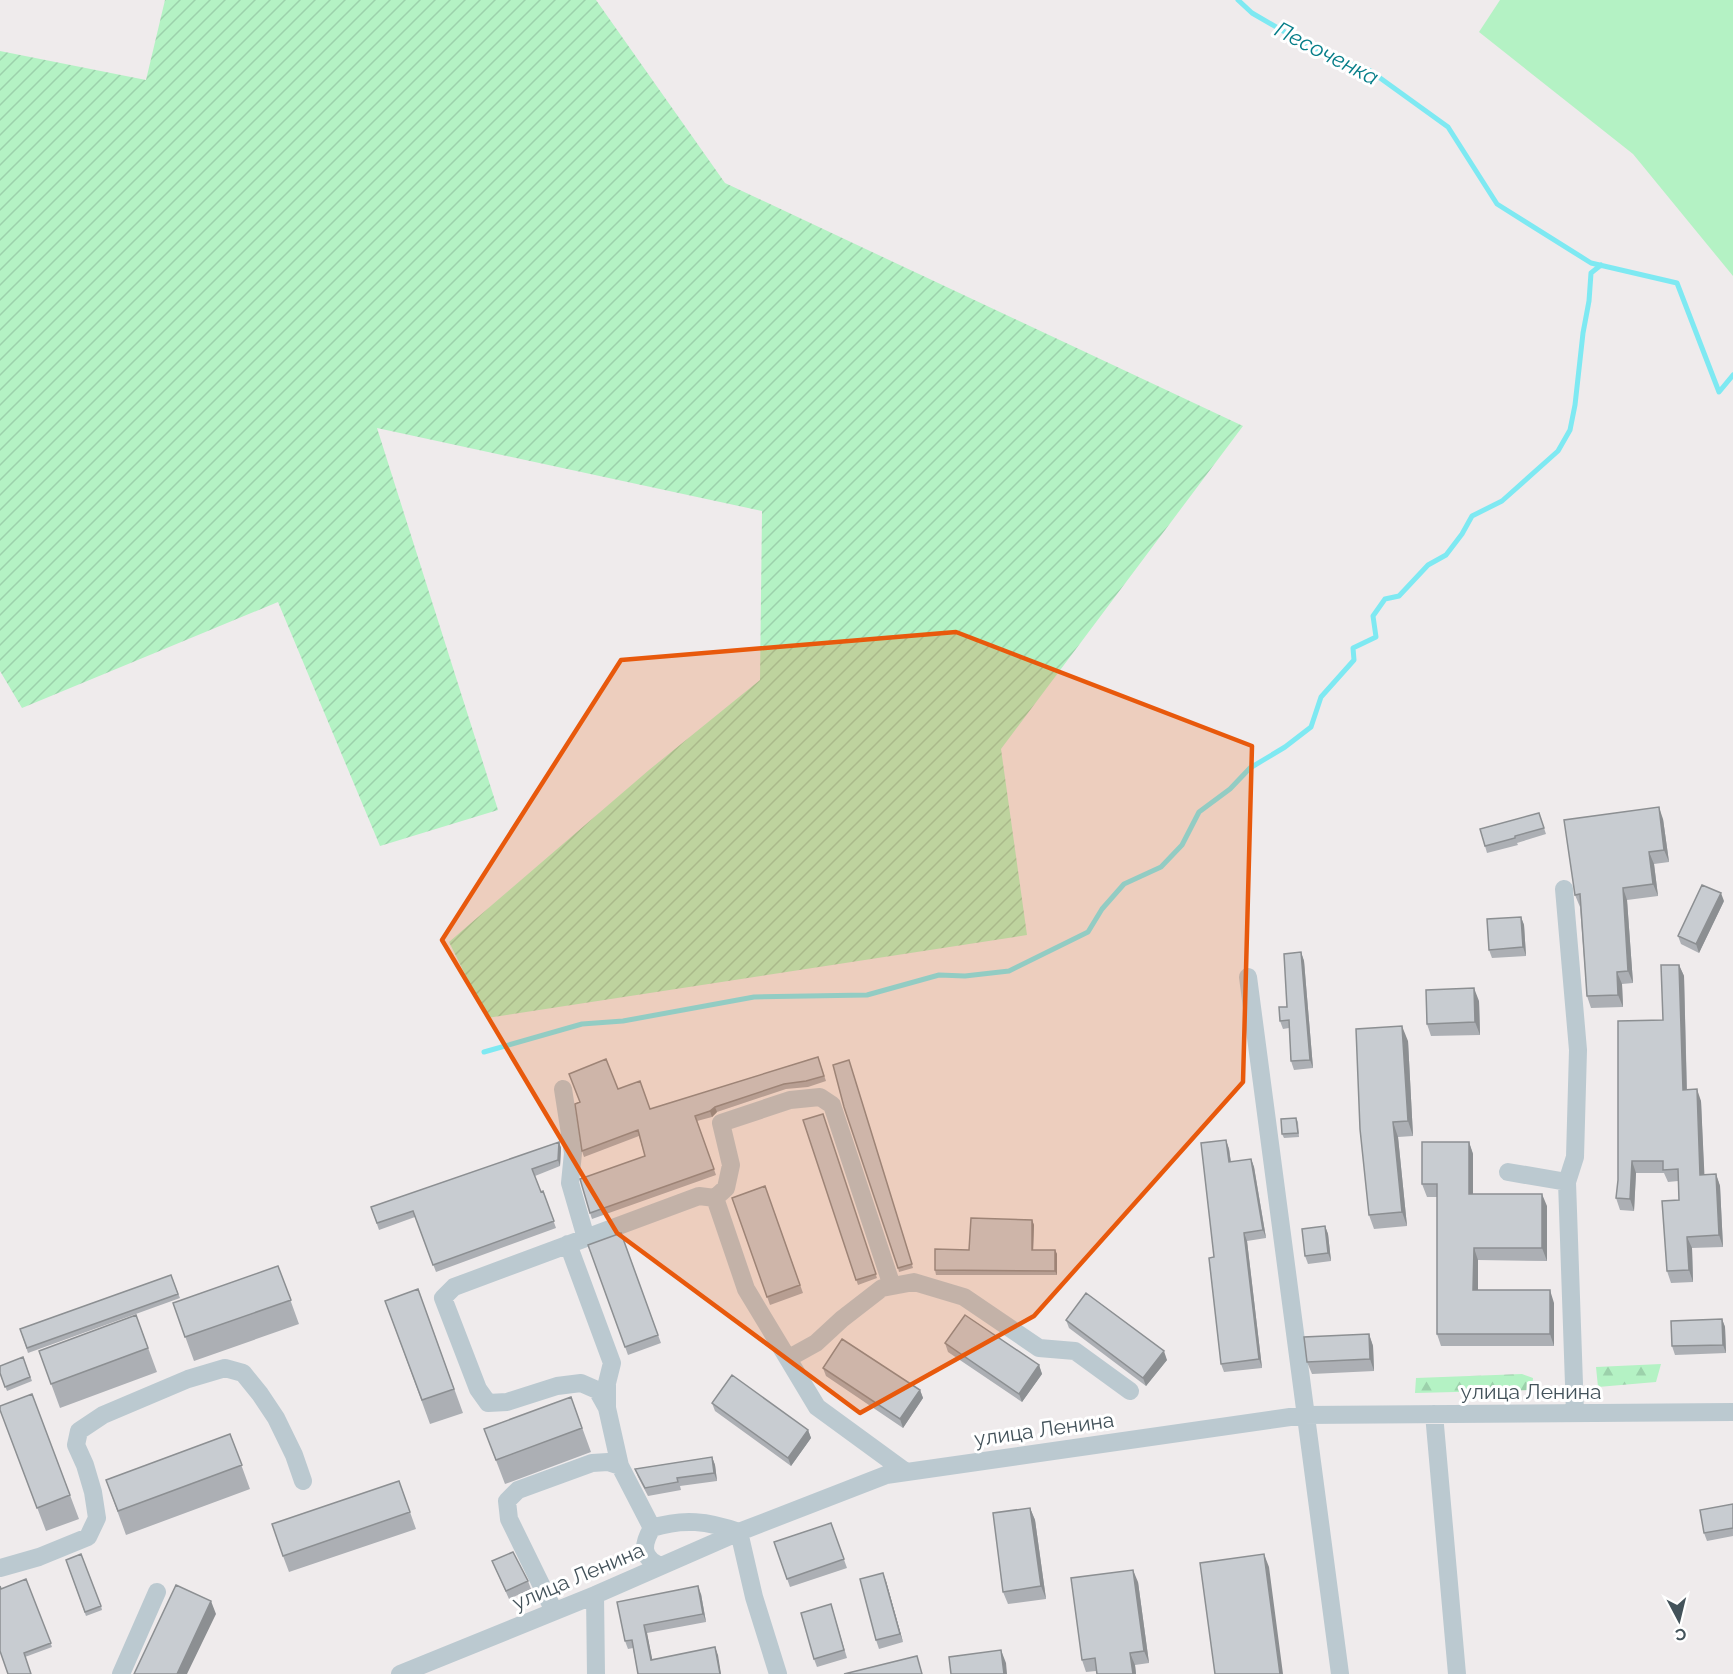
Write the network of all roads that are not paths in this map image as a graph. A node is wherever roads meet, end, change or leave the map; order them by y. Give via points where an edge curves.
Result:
1 (1564, 889) dead end
2 (1248, 977) dead end
3 (563, 1089) dead end
4 (1508, 1172) dead end
5 (1567, 1182) junction
6 (715, 1198) junction
7 (586, 1238) junction
8 (568, 1244) junction
9 (892, 1286) junction
10 (789, 1358) junction
11 (1130, 1391) dead end
12 (607, 1408) junction
13 (1733, 1412) edge
14 (1575, 1413) junction
15 (1434, 1414) junction
16 (1304, 1415) junction
17 (620, 1466) junction
18 (906, 1472) junction
19 (303, 1481) dead end
20 (652, 1528) junction
21 (739, 1532) junction
22 (661, 1566) junction
23 (0, 1569) edge
24 (156, 1592) dead end
25 (594, 1595) junction
26 (554, 1611) junction
27 (121, 1674) edge
28 (400, 1674) edge
29 (596, 1674) edge
30 (778, 1674) edge
31 (1340, 1674) edge
32 (1457, 1674) edge

1 - 5 street via 1578,1050 1575,1157
2 - 16 street
3 - 7 street via 573,1153 570,1183
4 - 5 street
5 - 14 street
6 - 7 street via 699,1196
6 - 9 street via 726,1188 731,1165 722,1123 790,1100 820,1097 832,1104
6 - 10 street via 746,1289
7 - 8 street
8 - 12 street via 612,1363
8 - 12 street via 454,1287 443,1298 478,1389 488,1403 507,1402 557,1386 581,1383 597,1390
9 - 10 street via 882,1288 816,1343
9 - 11 street via 914,1282 964,1297 1039,1348 1076,1351
10 - 18 street via 818,1407
12 - 17 street
13 - 14 street, улица Ленина
14 - 15 street, улица Ленина
15 - 16 street, улица Ленина
15 - 32 street
16 - 18 street, улица Ленина
16 - 31 street
17 - 20 street
17 - 26 street via 592,1463 518,1490 507,1501 509,1519
18 - 21 street, улица Ленина via 886,1475
19 - 23 street via 276,1418 260,1394 243,1373 225,1368 188,1379 103,1415 79,1431 76,1445 93,1491 97,1518 88,1538
20 - 21 street via 672,1522 693,1522
20 - 22 street via 644,1540 645,1553
21 - 22 street, улица Ленина
21 - 30 street
22 - 25 street, улица Ленина
24 - 27 street
25 - 26 street, улица Ленина
25 - 29 street
26 - 28 street, улица Ленина

